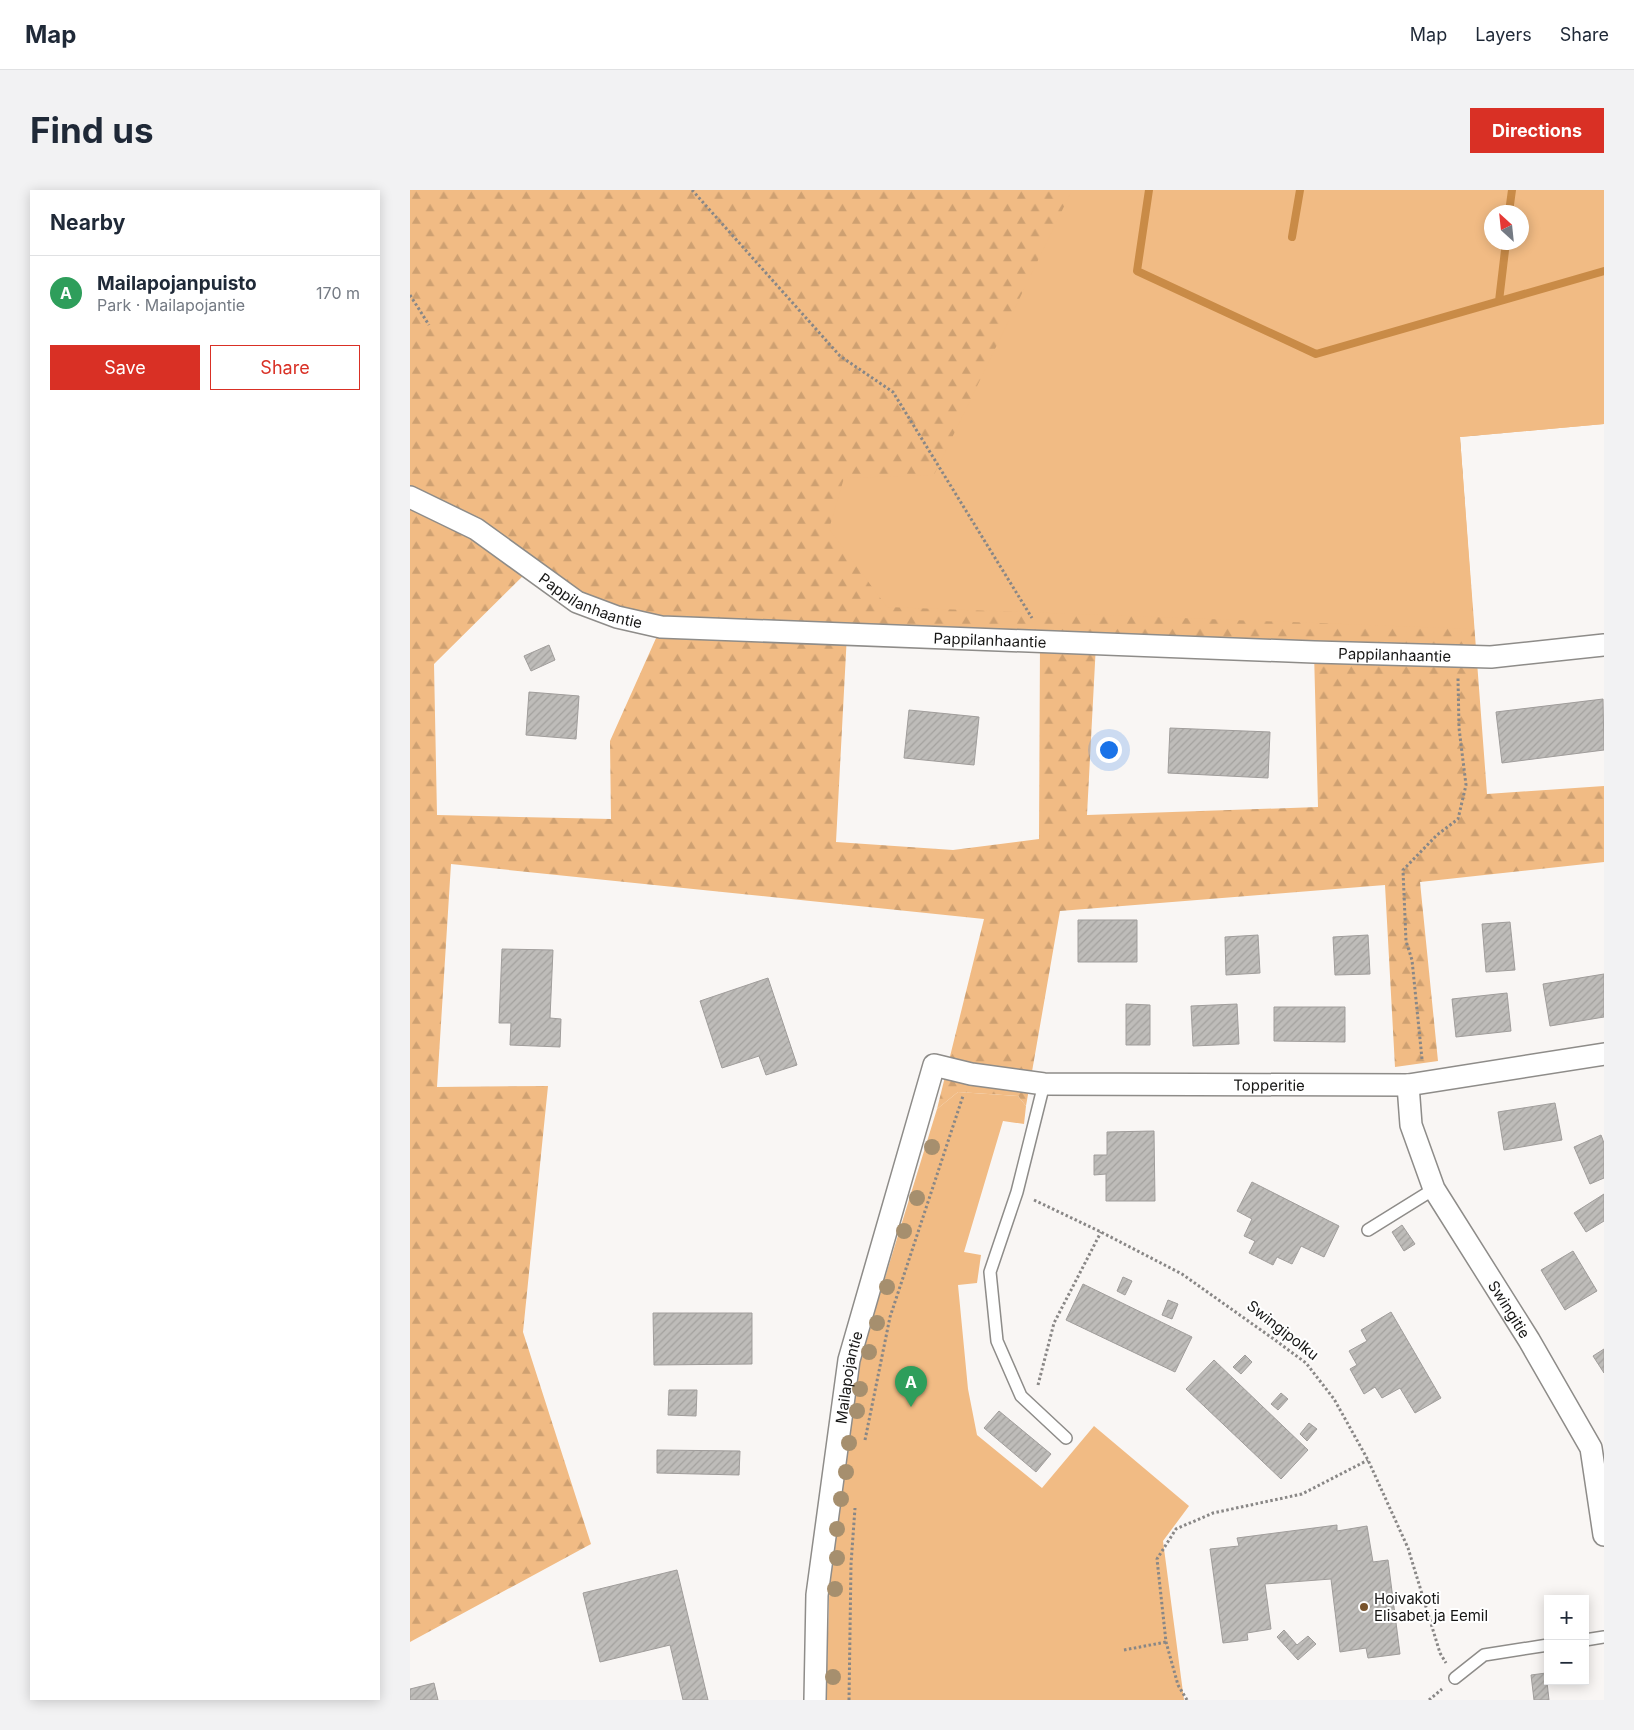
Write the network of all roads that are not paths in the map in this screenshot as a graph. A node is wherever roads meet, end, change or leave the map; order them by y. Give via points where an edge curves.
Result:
1 (410, 497) edge
2 (1604, 645) edge
3 (1604, 1054) edge
4 (934, 1065) joint
5 (1044, 1084) junction
6 (1416, 1084) junction
7 (1434, 1189) junction
8 (1368, 1230) dead end
9 (1066, 1438) dead end
10 (1604, 1535) edge
11 (1604, 1637) edge
12 (1589, 1639) edge
13 (1544, 1646) edge
14 (1455, 1678) road end
15 (815, 1700) edge

1 - 2 street, Pappilanhaantie via 476,529 577,602 617,617 661,627 1491,657
3 - 6 street, Topperitie
4 - 5 street, Topperitie via 971,1074
4 - 15 street, Mailapojantie via 849,1360 817,1595
5 - 6 street, Topperitie
5 - 9 lane via 1017,1192 990,1272 997,1341 1021,1396
6 - 7 street, Swingitie via 1411,1125
7 - 8 lane
7 - 10 street, Swingitie via 1529,1340 1591,1448
11 - 12 lane
13 - 14 lane via 1484,1655

